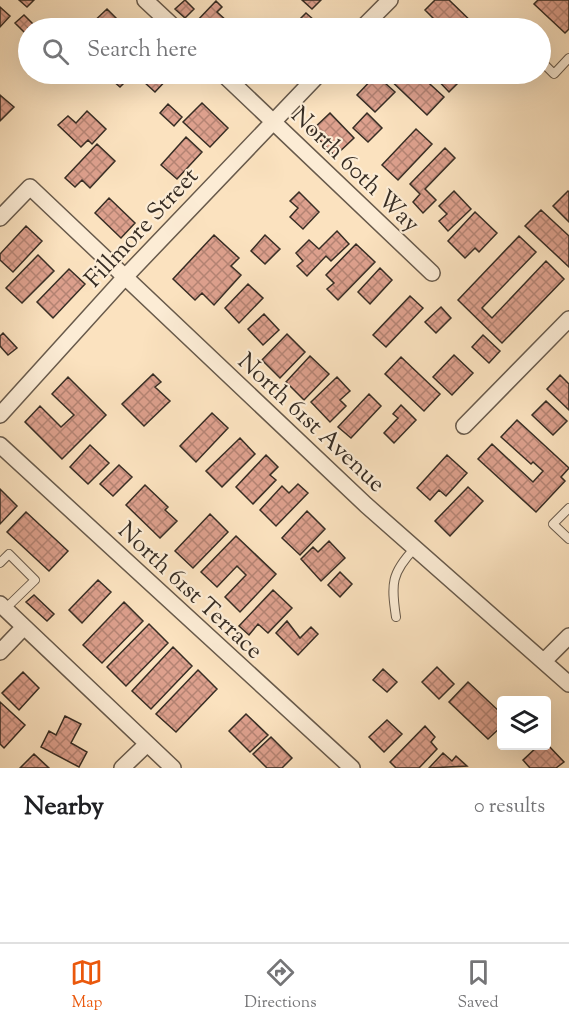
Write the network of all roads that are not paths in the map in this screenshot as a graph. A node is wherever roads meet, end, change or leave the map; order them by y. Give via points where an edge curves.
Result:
1 (145, 0) edge
2 (390, 0) edge
3 (164, 18) edge
4 (372, 18) edge
5 (569, 58) edge
6 (551, 71) edge
7 (234, 84) edge
8 (309, 84) edge
9 (273, 120) junction
10 (0, 218) edge
11 (432, 273) dead end
12 (125, 277) junction
13 (569, 319) edge
14 (0, 415) edge
15 (464, 426) dead end
16 (0, 445) edge
17 (569, 508) edge
18 (569, 539) edge
19 (415, 548) junction
20 (0, 563) edge
21 (3, 607) edge
22 (396, 617) dead end
23 (24, 627) junction
24 (569, 636) edge
25 (0, 652) edge
26 (544, 661) junction
27 (569, 684) edge
28 (147, 744) junction
29 (122, 768) edge
30 (173, 768) edge
31 (352, 768) edge

1 - 3 street
2 - 4 street
5 - 6 lane via 554,74
7 - 9 street, North 60th Way
8 - 9 street, Fillmore Street
9 - 11 street, North 60th Way
9 - 12 street, Fillmore Street
10 - 12 street, North 61st Avenue via 30,187
12 - 14 street, Fillmore Street
12 - 19 street, North 61st Avenue
13 - 15 street
16 - 31 street, North 61st Terrace
17 - 18 lane via 553,525
19 - 22 lane via 394,576
19 - 26 street, North 61st Avenue
20 - 21 lane via 9,554 35,580
21 - 23 street
23 - 25 street
23 - 28 street
24 - 26 street
26 - 27 street, North 61st Avenue
28 - 29 street
28 - 30 street

